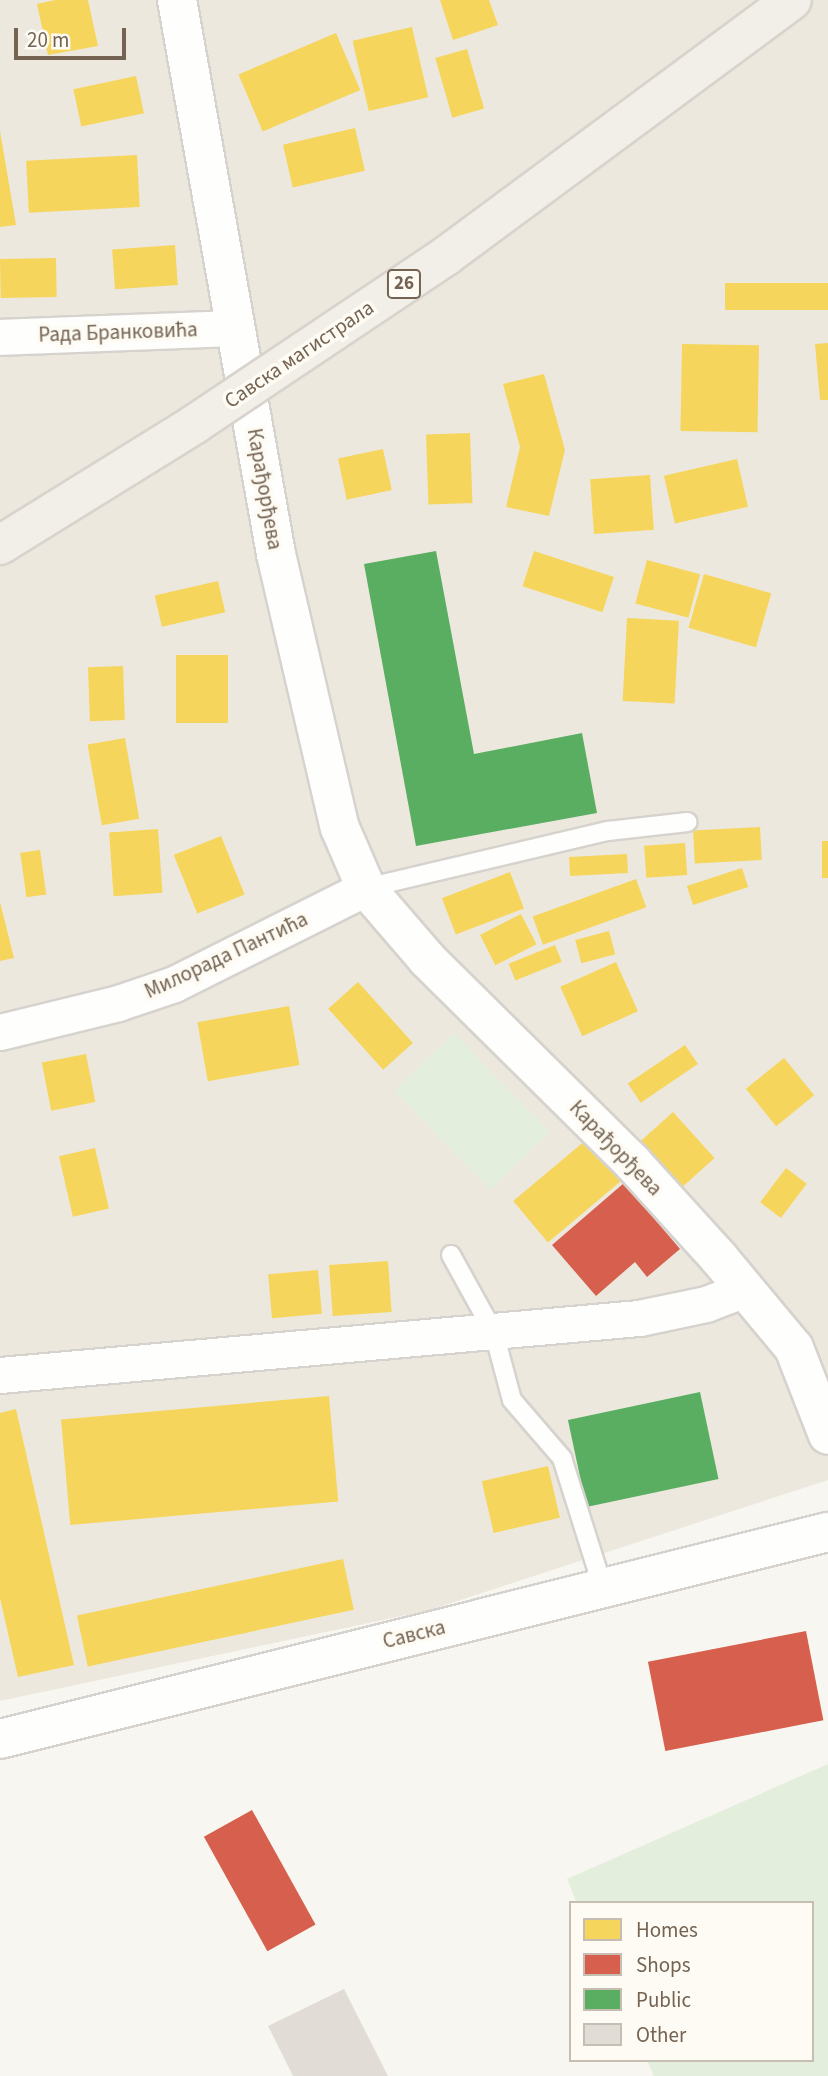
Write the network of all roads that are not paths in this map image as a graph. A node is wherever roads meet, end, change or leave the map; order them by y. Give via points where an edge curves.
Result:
1 (177, 0) edge
2 (792, 0) edge
3 (236, 328) junction
4 (0, 337) edge
5 (0, 545) edge
6 (687, 821) dead end
7 (366, 888) junction
8 (0, 1032) edge
9 (452, 1255) dead end
10 (745, 1289) junction
11 (494, 1333) junction
12 (0, 1375) edge
13 (828, 1436) edge
14 (828, 1532) edge
15 (603, 1588) junction
16 (0, 1739) edge

1 - 3 street, Карађорђева
2 - 5 main road, Савска магистрала / 26, bridge via 446,256 195,424
3 - 4 street, Рада Бранковића
3 - 7 street, Карађорђева via 276,554 314,727 340,828
6 - 7 lane via 608,831
7 - 8 street, Милорада Пантића via 174,984
7 - 10 street, Карађорђева via 427,959 632,1162
9 - 11 lane
10 - 11 street via 706,1304 639,1318
10 - 13 street, Карађорђева via 794,1348
11 - 12 street
11 - 15 lane via 512,1400 562,1458
14 - 15 street, Савска
15 - 16 street, Савска

